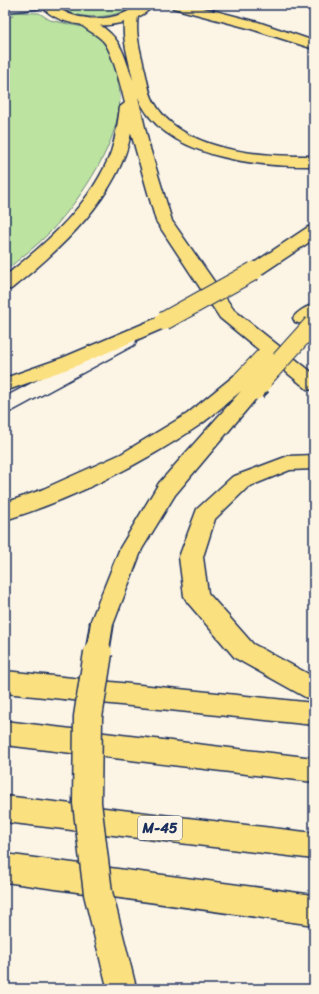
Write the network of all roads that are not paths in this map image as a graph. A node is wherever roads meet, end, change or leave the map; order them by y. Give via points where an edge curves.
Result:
1 (36, 5) edge
2 (47, 5) edge
3 (148, 5) edge
4 (5, 8) edge
5 (168, 10) edge
6 (133, 15) junction
7 (84, 21) junction
8 (314, 45) edge
9 (128, 85) junction
10 (314, 161) edge
11 (314, 231) edge
12 (5, 285) edge
13 (311, 319) edge
14 (164, 321) junction
15 (248, 384) junction
16 (314, 384) edge
17 (5, 385) edge
18 (5, 406) edge
19 (314, 462) edge
20 (5, 512) edge
21 (5, 682) edge
22 (314, 689) edge
23 (314, 714) edge
24 (5, 733) edge
25 (314, 770) edge
26 (5, 809) edge
27 (314, 846) edge
28 (5, 868) edge
29 (314, 910) edge
30 (122, 989) edge

1 - 4 street
2 - 7 main road via 52,11 64,17
3 - 6 main road
5 - 6 main road
5 - 8 main road via 227,19
6 - 7 main road via 116,20
6 - 10 main road via 129,26 141,84 148,105 161,122 185,138 217,151 253,158 293,162
7 - 9 main road via 112,42
9 - 12 main road via 125,128 116,159 96,195 59,238
9 - 16 main road via 140,145 164,221 227,314
11 - 14 main road, bridge via 254,271
13 - 15 main road, bridge
14 - 17 main road via 69,362
14 - 18 street
15 - 20 main road via 129,459 49,496
15 - 30 main road, bridge via 212,436 167,490 131,548 102,623 88,717 87,802 98,893
19 - 22 main road via 288,463 240,482 205,515 191,557 196,596 244,651
21 - 23 main road
24 - 25 main road
26 - 27 main road, M-45
28 - 29 main road

